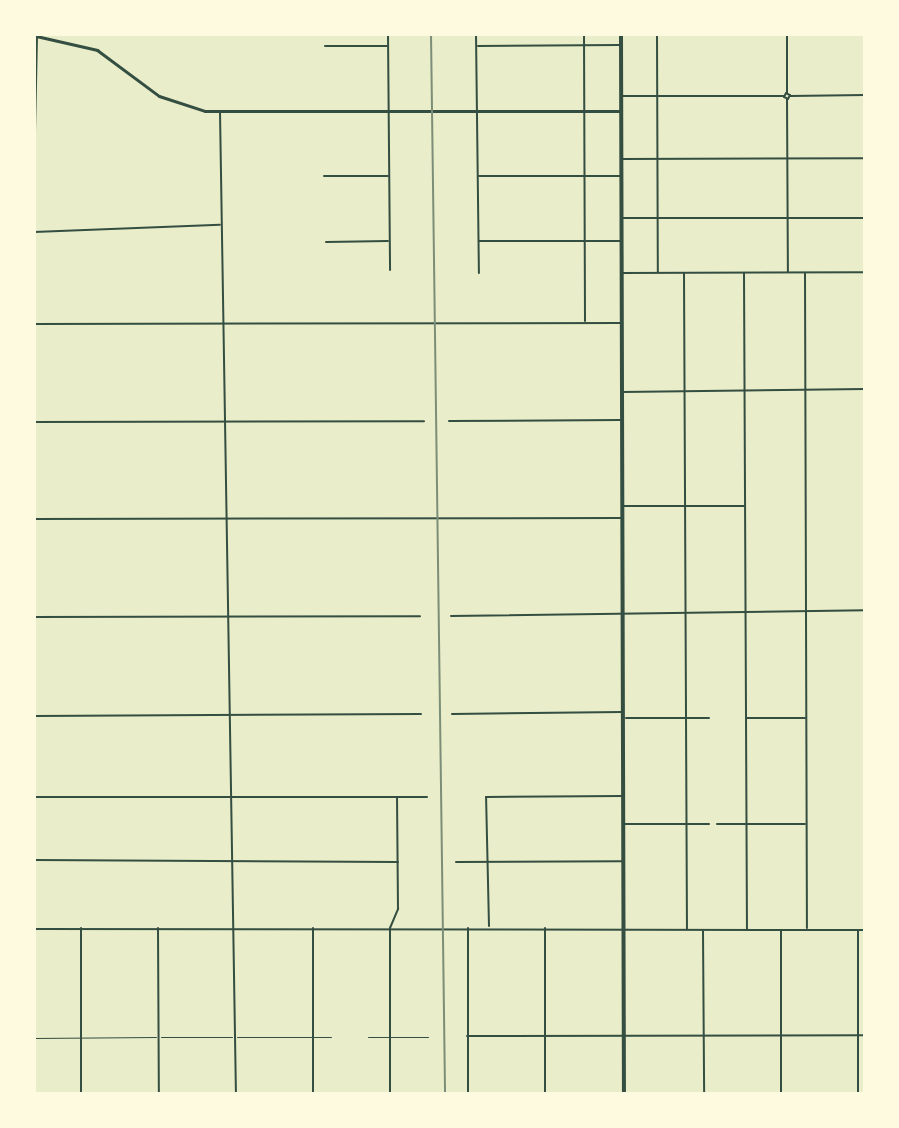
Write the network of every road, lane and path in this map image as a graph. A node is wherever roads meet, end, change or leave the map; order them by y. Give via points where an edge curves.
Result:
1 (388, 34) edge
2 (476, 34) edge
3 (584, 34) edge
4 (621, 34) edge
5 (657, 34) edge
6 (787, 34) edge
7 (35, 36) edge
8 (621, 45) junction
9 (325, 46) dead end
10 (388, 46) junction
11 (476, 46) junction
12 (584, 46) junction
13 (865, 95) edge
14 (621, 96) junction
15 (657, 96) junction
16 (787, 96) junction
17 (34, 109) edge
18 (389, 111) junction
19 (477, 111) junction
20 (584, 111) junction
21 (621, 111) junction
22 (220, 112) junction
23 (34, 131) edge
24 (787, 158) junction
25 (865, 158) edge
26 (621, 159) junction
27 (658, 159) junction
28 (324, 176) dead end
29 (389, 176) junction
30 (478, 176) junction
31 (584, 176) junction
32 (621, 176) junction
33 (621, 218) junction
34 (658, 218) junction
35 (788, 218) junction
36 (865, 218) edge
37 (222, 225) junction
38 (34, 232) edge
39 (390, 241) junction
40 (479, 241) junction
41 (584, 241) junction
42 (621, 241) junction
43 (326, 242) dead end
44 (390, 270) dead end
45 (865, 272) edge
46 (479, 273) dead end
47 (621, 273) junction
48 (658, 273) junction
49 (684, 273) junction
50 (744, 273) junction
51 (788, 273) junction
52 (805, 273) junction
53 (865, 307) edge
54 (585, 322) junction
55 (223, 323) junction
56 (622, 323) junction
57 (34, 324) edge
58 (745, 389) junction
59 (805, 389) junction
60 (865, 389) edge
61 (684, 391) junction
62 (622, 392) junction
63 (622, 420) junction
64 (224, 421) junction
65 (424, 421) dead end
66 (449, 421) dead end
67 (34, 422) edge
68 (622, 506) junction
69 (685, 506) junction
70 (745, 506) junction
71 (622, 518) junction
72 (34, 519) edge
73 (225, 519) junction
74 (865, 610) edge
75 (685, 611) junction
76 (746, 611) junction
77 (806, 611) junction
78 (623, 613) junction
79 (420, 616) dead end
80 (451, 616) dead end
81 (34, 617) edge
82 (227, 617) junction
83 (623, 712) junction
84 (421, 714) dead end
85 (452, 714) dead end
86 (228, 715) junction
87 (34, 716) edge
88 (686, 718) junction
89 (709, 718) dead end
90 (746, 718) junction
91 (806, 718) junction
92 (623, 719) junction
93 (623, 796) junction
94 (34, 797) edge
95 (229, 797) junction
96 (397, 797) junction
97 (427, 797) dead end
98 (624, 824) junction
99 (686, 824) junction
100 (709, 824) dead end
101 (717, 824) dead end
102 (746, 824) junction
103 (807, 824) junction
104 (34, 860) edge
105 (624, 861) junction
106 (232, 862) junction
107 (398, 862) junction
108 (456, 862) dead end
109 (487, 862) junction
110 (81, 928) junction
111 (158, 928) junction
112 (235, 928) junction
113 (313, 928) junction
114 (390, 928) junction
115 (468, 928) junction
116 (489, 928) junction
117 (545, 928) junction
118 (34, 929) edge
119 (624, 930) junction
120 (687, 930) junction
121 (703, 930) junction
122 (747, 930) junction
123 (781, 930) junction
124 (807, 930) junction
125 (858, 930) junction
126 (865, 930) edge
127 (704, 1035) junction
128 (781, 1035) junction
129 (858, 1035) junction
130 (865, 1035) edge
131 (390, 1036) junction
132 (467, 1036) junction
133 (545, 1036) junction
134 (624, 1036) junction
135 (159, 1037) junction
136 (236, 1037) junction
137 (313, 1037) junction
138 (331, 1037) dead end
139 (368, 1037) dead end
140 (428, 1037) dead end
141 (34, 1038) edge
142 (81, 1038) junction
143 (81, 1094) edge
144 (159, 1094) edge
145 (236, 1094) edge
146 (313, 1094) edge
147 (390, 1094) edge
148 (468, 1094) edge
149 (545, 1094) edge
150 (624, 1094) edge
151 (704, 1094) edge
152 (781, 1094) edge
153 (858, 1094) edge

1 - 10 street
2 - 11 street
3 - 12 street
4 - 8 main road
5 - 15 street
6 - 16 street
7 - 17 street
7 - 22 street via 97,50 159,96
8 - 12 street
8 - 14 main road
9 - 10 street
10 - 18 street
11 - 12 street
11 - 19 street
12 - 20 street
13 - 16 street
14 - 15 street
14 - 21 main road
15 - 16 street
15 - 27 street
16 - 24 street
17 - 23 street
18 - 19 street
18 - 22 street
18 - 29 street
19 - 20 street
19 - 30 street
20 - 21 street
20 - 31 street
21 - 26 main road
22 - 37 street
24 - 25 street
24 - 27 street
24 - 35 street
26 - 27 street
26 - 32 main road
27 - 34 street
28 - 29 street
29 - 39 street
30 - 31 street
30 - 40 street
31 - 32 street
31 - 41 street
32 - 33 main road
33 - 34 street
33 - 42 main road
34 - 35 street
34 - 48 street
35 - 36 street
35 - 51 street
37 - 38 street
37 - 55 street
39 - 43 street
39 - 44 street
40 - 41 street
40 - 46 street
41 - 42 street
41 - 54 street
42 - 47 main road
45 - 52 street
45 - 53 street
47 - 48 street
47 - 56 main road
48 - 49 street
49 - 50 street
49 - 61 street
50 - 51 street
50 - 58 street
51 - 52 street
52 - 59 street
54 - 55 street
54 - 56 street
55 - 57 street
55 - 64 street
56 - 62 main road
58 - 59 street
58 - 61 street
58 - 70 street
59 - 60 street
59 - 77 street
61 - 62 street
61 - 69 street
62 - 63 main road
63 - 66 street
63 - 68 main road
64 - 65 street
64 - 67 street
64 - 73 street
68 - 69 street
68 - 71 main road
69 - 70 street
69 - 75 street
70 - 76 street
71 - 73 street
71 - 78 main road
72 - 73 street
73 - 82 street
74 - 77 street
75 - 76 street
75 - 78 street
75 - 88 street
76 - 77 street
76 - 90 street
77 - 91 street
78 - 80 street
78 - 83 main road
79 - 82 street
81 - 82 street
82 - 86 street
83 - 85 street
83 - 92 main road
84 - 86 street
86 - 87 street
86 - 95 street
88 - 89 street
88 - 92 street
88 - 99 street
90 - 91 street
90 - 102 street
91 - 103 street
92 - 93 main road
93 - 98 main road
93 - 109 street via 486,797
94 - 95 street
95 - 96 street
95 - 106 street
96 - 97 street
96 - 107 street
98 - 99 street
98 - 105 main road
99 - 100 street
99 - 120 street
101 - 102 street
102 - 103 street
102 - 122 street
103 - 124 street
104 - 106 street
105 - 109 street
105 - 119 main road
106 - 107 street
106 - 112 street
107 - 114 street via 398,909
108 - 109 street
109 - 116 street
110 - 111 street
110 - 118 street
110 - 142 street
111 - 112 street
111 - 135 street
112 - 113 street
112 - 136 street
113 - 114 street
113 - 137 street
114 - 115 street
114 - 131 street
115 - 116 street
115 - 132 street
116 - 117 street
117 - 119 street
117 - 133 street
119 - 120 street
119 - 134 main road
120 - 121 street
121 - 122 street
121 - 127 street
122 - 123 street
123 - 124 street
123 - 128 street
124 - 125 street
125 - 126 street
125 - 129 street
127 - 128 street
127 - 134 street
127 - 151 street
128 - 129 street
128 - 152 street
129 - 130 street
129 - 153 street
131 - 139 lane
131 - 140 lane
131 - 147 street
132 - 133 street
132 - 148 street
133 - 134 street
133 - 149 street
134 - 150 main road
135 - 136 lane
135 - 142 lane
135 - 144 street
136 - 137 lane
136 - 145 street
137 - 138 lane
137 - 146 street
141 - 142 lane
142 - 143 street

